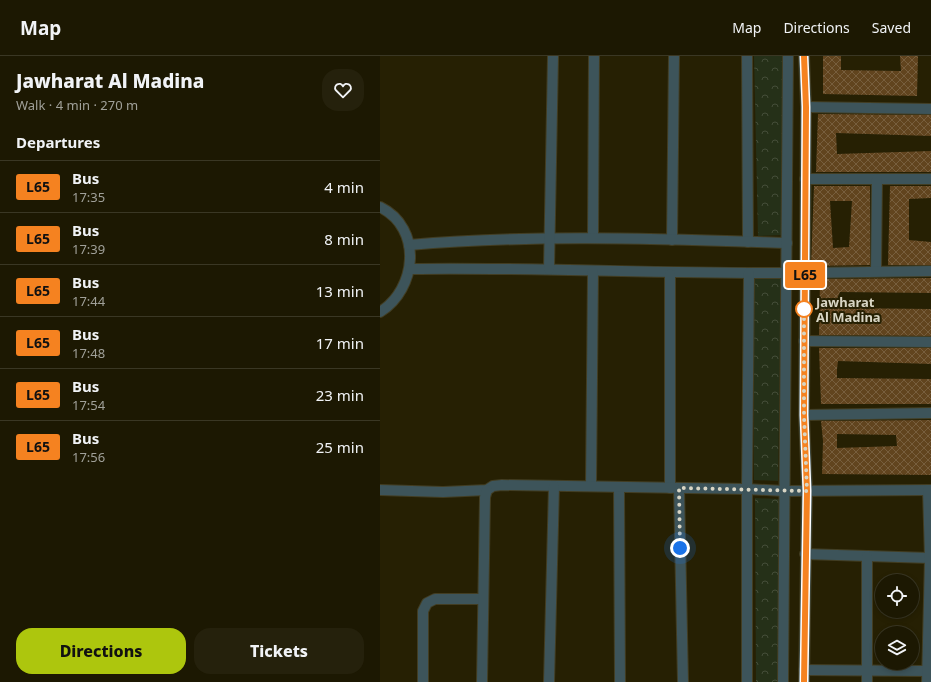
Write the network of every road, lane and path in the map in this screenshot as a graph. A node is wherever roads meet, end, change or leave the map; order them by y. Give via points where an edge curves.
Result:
1 (553, 56) edge
2 (594, 56) edge
3 (674, 56) edge
4 (747, 56) edge
5 (788, 56) edge
6 (804, 56) edge
7 (806, 107) junction
8 (931, 109) edge
9 (804, 179) junction
10 (877, 179) junction
11 (931, 179) edge
12 (380, 208) edge
13 (593, 238) junction
14 (549, 239) junction
15 (672, 240) junction
16 (748, 242) junction
17 (787, 243) junction
18 (409, 245) junction
19 (410, 269) junction
20 (549, 269) junction
21 (593, 271) junction
22 (876, 271) junction
23 (931, 271) edge
24 (749, 273) junction
25 (786, 273) junction
26 (805, 273) junction
27 (670, 274) junction
28 (380, 312) edge
29 (804, 341) junction
30 (931, 342) edge
31 (931, 414) edge
32 (804, 415) junction
33 (554, 486) junction
34 (591, 486) junction
35 (619, 487) junction
36 (675, 488) junction
37 (747, 489) junction
38 (380, 490) edge
39 (487, 490) junction
40 (930, 490) edge
41 (784, 491) junction
42 (807, 491) junction
43 (805, 554) junction
44 (867, 556) junction
45 (930, 558) edge
46 (483, 599) junction
47 (804, 670) junction
48 (867, 671) junction
49 (927, 671) junction
50 (423, 682) edge
51 (482, 682) edge
52 (549, 682) edge
53 (620, 682) edge
54 (683, 682) edge
55 (747, 682) edge
56 (783, 682) edge
57 (804, 682) edge
58 (867, 682) edge
59 (927, 682) edge

1 - 14 street
2 - 13 street
3 - 15 street
4 - 16 street
5 - 17 street
6 - 7 street
7 - 8 street
7 - 9 street
9 - 10 street
9 - 26 street
10 - 11 street
10 - 22 street
12 - 18 street via 395,219 404,231
13 - 14 street
13 - 15 street
14 - 18 street via 467,240
14 - 20 street
15 - 16 street
16 - 17 street
17 - 25 street
18 - 19 street
19 - 20 street
19 - 28 street via 405,286 395,300
20 - 21 street
21 - 27 street
21 - 34 street
22 - 23 street
22 - 26 street
24 - 25 street
24 - 27 street
24 - 37 street
25 - 41 street
26 - 29 street
27 - 36 street
29 - 30 street
29 - 32 street
31 - 32 street
32 - 42 street
33 - 34 street
33 - 39 street via 502,485
33 - 52 street
34 - 35 street
35 - 36 street
35 - 53 street
36 - 37 street
36 - 54 street
37 - 41 street
37 - 55 street
38 - 39 street
39 - 46 street
40 - 42 street
40 - 45 street
41 - 42 street
41 - 56 street
42 - 43 street
43 - 44 street
43 - 47 street
44 - 45 street
44 - 48 street
45 - 49 street
46 - 50 street via 435,599 427,603 423,611
46 - 51 street
47 - 48 street
47 - 57 street
48 - 49 street
48 - 58 street
49 - 59 street

